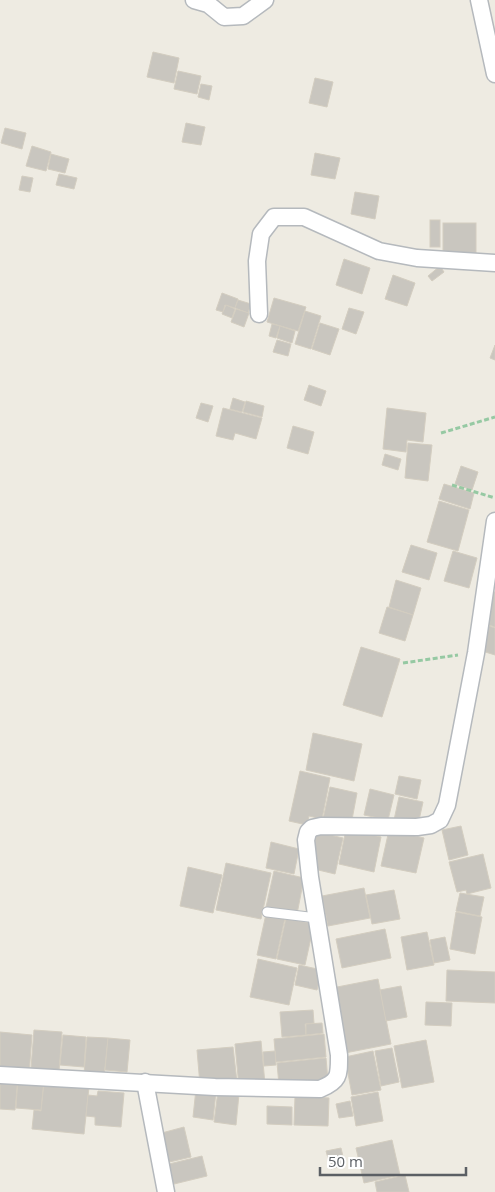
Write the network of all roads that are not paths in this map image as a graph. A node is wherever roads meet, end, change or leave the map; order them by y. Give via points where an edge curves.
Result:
1 (194, 0) edge
2 (265, 0) edge
3 (479, 0) edge
4 (495, 74) edge
5 (495, 263) edge
6 (259, 314) dead end
7 (495, 521) edge
8 (267, 912) dead end
9 (317, 918) junction
10 (0, 1075) edge
11 (145, 1082) junction
12 (166, 1192) edge

1 - 2 street via 208,4 224,17 244,16
3 - 4 street
5 - 6 street via 417,258 379,251 304,217 274,216 261,234 257,261
7 - 9 street via 476,653 447,805 440,820 431,825 312,828 306,840
8 - 9 lane
9 - 11 street via 339,1055 339,1075 332,1084 311,1089
10 - 11 street
11 - 12 street

